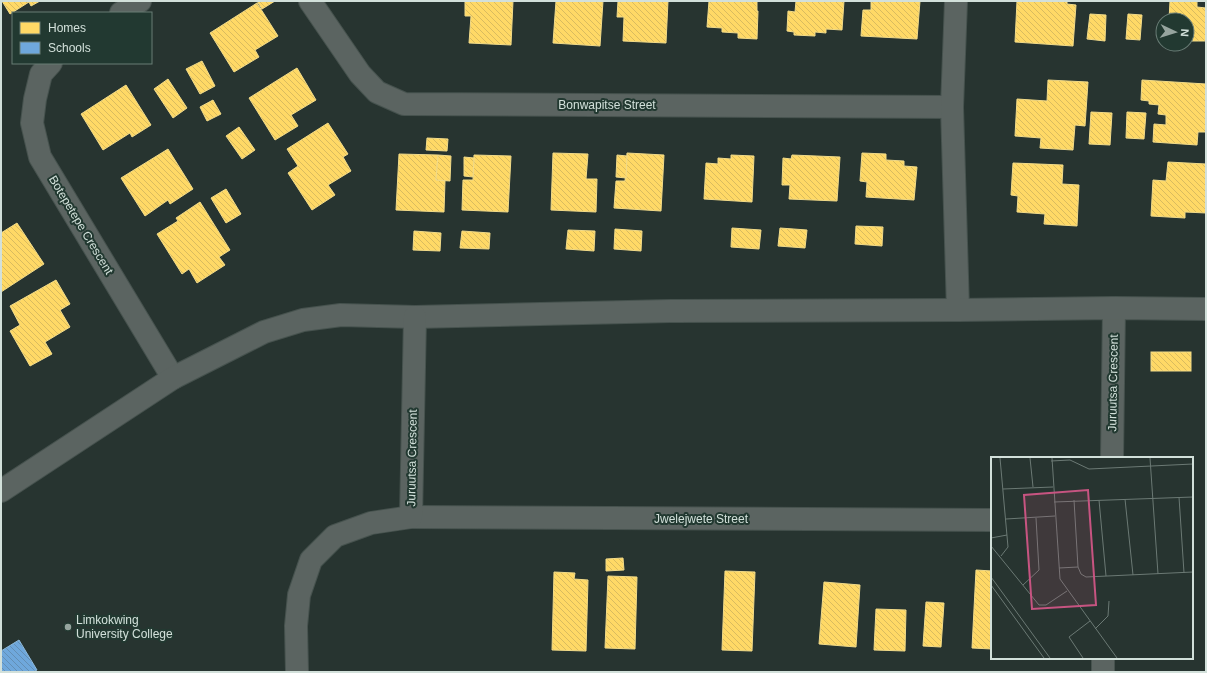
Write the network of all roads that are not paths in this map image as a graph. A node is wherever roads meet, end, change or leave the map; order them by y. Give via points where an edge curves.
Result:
1 (140, 1) edge
2 (310, 1) edge
3 (956, 1) edge
4 (123, 12) edge
5 (50, 64) edge
6 (952, 107) junction
7 (1114, 308) junction
8 (1206, 309) edge
9 (958, 310) junction
10 (415, 317) junction
11 (173, 378) junction
12 (1112, 457) edge
13 (1, 491) edge
14 (411, 517) junction
15 (991, 520) edge
16 (1103, 659) edge
17 (297, 672) edge
18 (1103, 672) edge

1 - 4 street
2 - 6 street, Bonwapitse Street via 364,78 377,92 404,104
3 - 6 street
5 - 11 street, Botepetepe Crescent via 41,74 32,123 40,156
6 - 9 street
7 - 8 street
7 - 9 street
7 - 12 street, Juruutsa Crescent
9 - 10 street via 678,311
10 - 11 street via 341,315 303,320 264,332
10 - 14 street, Juruutsa Crescent
11 - 13 street
14 - 15 street, Jwelejwete Street
14 - 17 street, Juruutsa Crescent via 371,523 335,536 311,560 299,595 296,626
16 - 18 street

